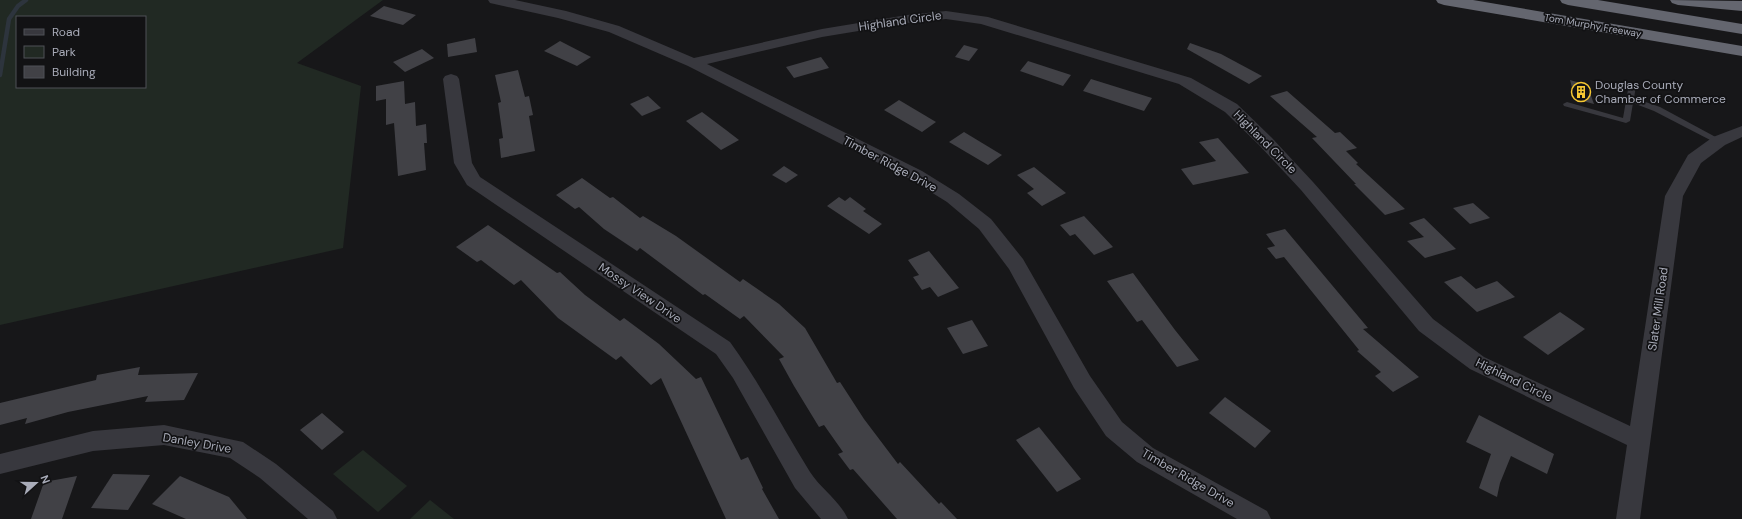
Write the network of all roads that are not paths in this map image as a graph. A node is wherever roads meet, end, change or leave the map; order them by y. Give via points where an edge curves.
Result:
1 (495, 0) edge
2 (1444, 0) edge
3 (1568, 0) edge
4 (1678, 0) edge
5 (1742, 6) edge
6 (1742, 29) edge
7 (1737, 50) edge
8 (693, 63) junction
9 (451, 79) dead end
10 (1632, 86) dead end
11 (1630, 99) junction
12 (1568, 104) dead end
13 (1742, 131) edge
14 (1719, 141) junction
15 (1640, 441) junction
16 (0, 464) edge
17 (325, 519) edge
18 (836, 519) edge
19 (1259, 519) edge
20 (1628, 519) edge

1 - 8 street, Timber Ridge Drive via 561,14 614,29
2 - 7 highway, Tom Murphy Freeway
3 - 6 highway, Tom Murphy Freeway
4 - 5 highway
8 - 15 street, Highland Circle via 822,33 946,14 990,22 1184,81 1231,108 1266,142 1426,325 1477,363
8 - 19 street, Timber Ridge Drive via 916,175 985,224 1016,264 1082,382 1114,429 1145,455
9 - 18 street, Mossy View Drive via 463,163 473,181 723,348 740,372 803,481
10 - 11 lane
11 - 12 lane via 1626,121
11 - 14 lane via 1657,109
13 - 14 street, Slater Mill Road
14 - 15 street, Slater Mill Road via 1694,159 1674,196
15 - 20 street, Slater Mill Road
16 - 17 street, Danley Drive via 93,441 164,435 235,449 268,471

